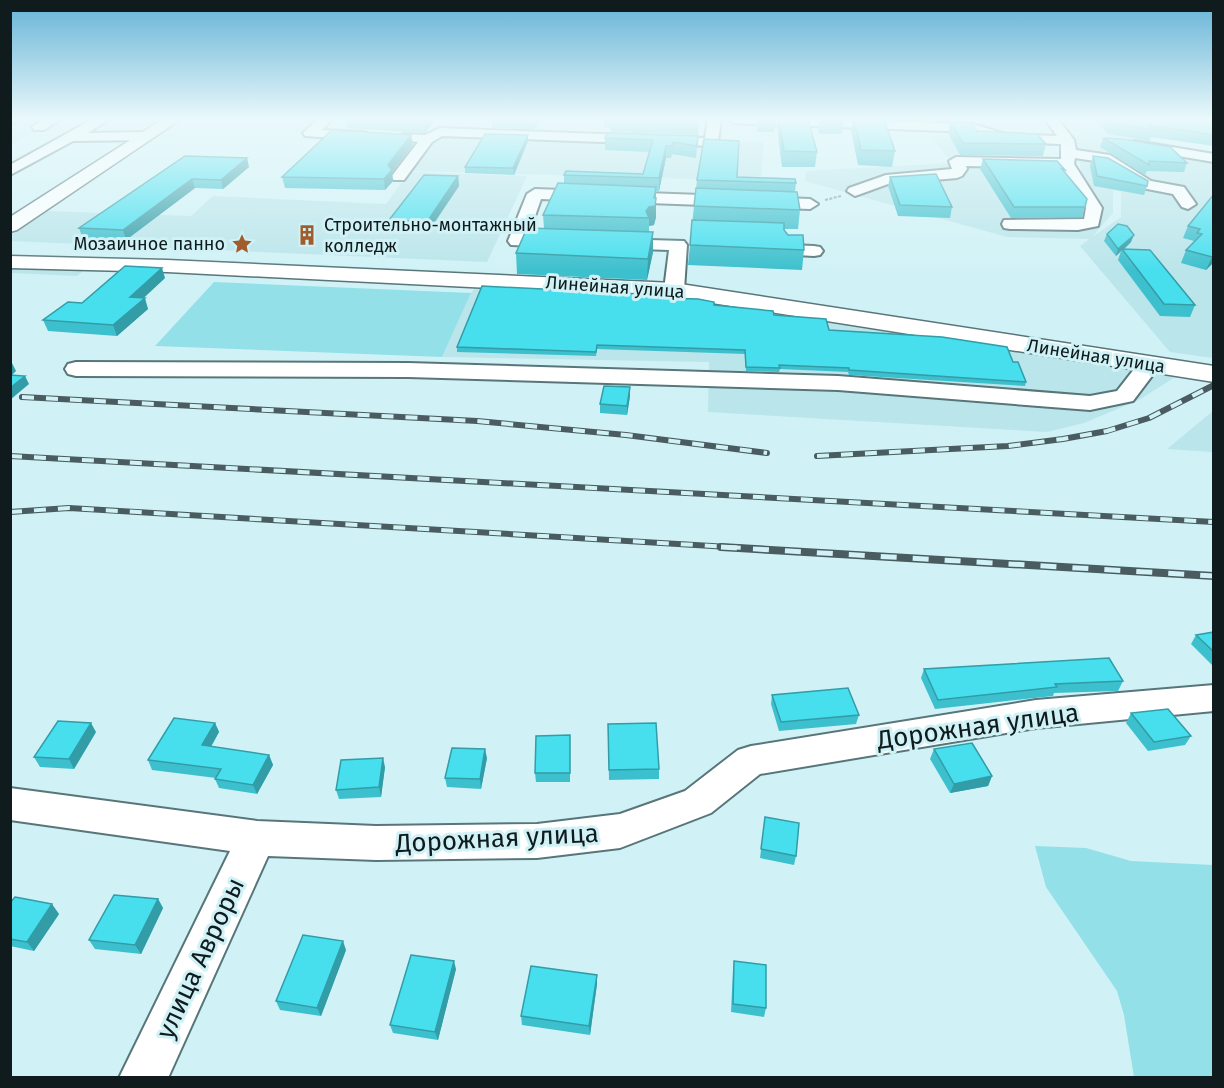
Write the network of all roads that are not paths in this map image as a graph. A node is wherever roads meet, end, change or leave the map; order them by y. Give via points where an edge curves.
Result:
1 (96, 170) edge
2 (404, 170) edge
3 (959, 170) edge
4 (1077, 170) edge
5 (1123, 170) edge
6 (399, 177) dead end
7 (855, 192) road end
8 (810, 204) road end
9 (1188, 204) dead end
10 (1010, 224) dead end
11 (10, 226) edge
12 (611, 230) edge
13 (576, 236) edge
14 (686, 239) junction
15 (753, 242) edge
16 (597, 243) edge
17 (814, 251) dead end
18 (10, 262) edge
19 (674, 290) junction
20 (1150, 364) junction
21 (76, 369) dead end
22 (1214, 374) edge
23 (1214, 698) edge
24 (10, 804) edge
25 (257, 838) junction
26 (143, 1077) edge

1 - 11 main road
2 - 6 street
3 - 7 street via 886,180
4 - 10 street via 1095,208 1092,222
5 - 9 street via 1147,185 1179,190
8 - 13 street via 680,205 535,194 522,228
12 - 14 street
14 - 16 street
14 - 19 street
15 - 17 street
18 - 19 main road, Линейная улица
19 - 20 main road, Линейная улица
20 - 21 street via 1125,396 1090,403 838,384 408,370
20 - 22 main road, Линейная улица
23 - 25 street, Дорожная улица via 1036,714 751,761 698,802 620,831 514,841 376,843
24 - 25 street, Дорожная улица
25 - 26 street, улица Авроры

